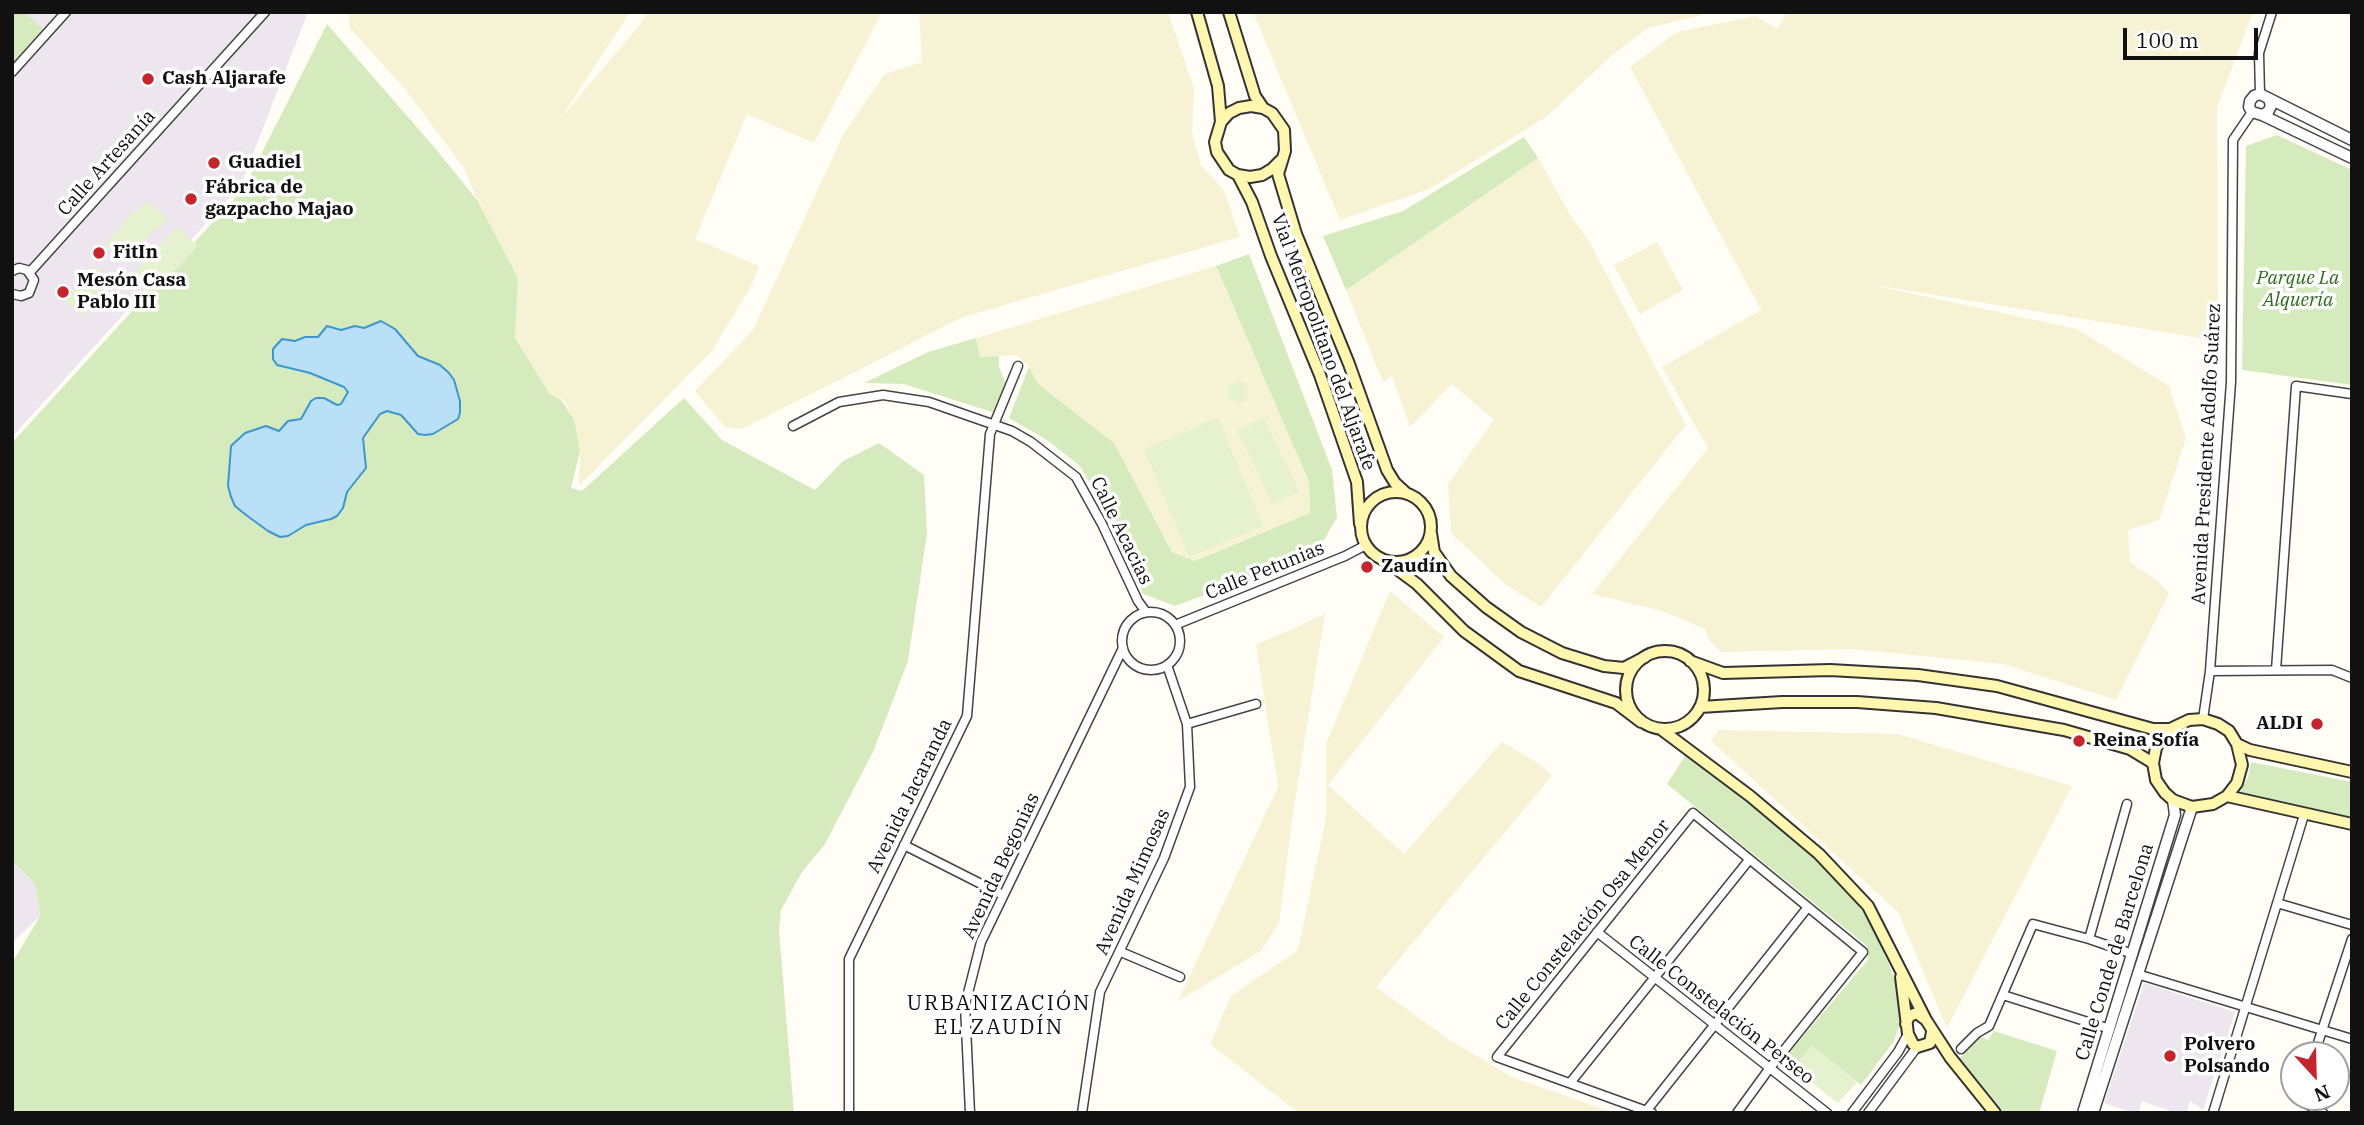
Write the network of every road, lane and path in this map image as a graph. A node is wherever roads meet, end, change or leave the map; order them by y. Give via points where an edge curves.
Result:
1 (66, 12) edge
2 (1197, 12) edge
3 (1229, 12) edge
4 (2272, 12) edge
5 (261, 13) edge
6 (12, 72) edge
7 (2265, 97) junction
8 (1263, 108) junction
9 (2257, 114) junction
10 (1221, 122) junction
11 (2352, 139) edge
12 (2352, 158) edge
13 (1280, 161) junction
14 (1238, 175) junction
15 (13, 269) edge
16 (30, 272) junction
17 (12, 294) edge
18 (1018, 366) dead end
19 (2352, 394) edge
20 (995, 424) junction
21 (793, 426) dead end
22 (1406, 493) junction
23 (1360, 524) junction
24 (1431, 533) junction
25 (1366, 545) junction
26 (1386, 561) junction
27 (1146, 612) junction
28 (1175, 625) junction
29 (1123, 648) junction
30 (1645, 657) junction
31 (1690, 661) junction
32 (1167, 665) junction
33 (2276, 670) junction
34 (2210, 671) junction
35 (2352, 678) edge
36 (1256, 704) dead end
37 (1700, 707) junction
38 (2203, 719) junction
39 (1641, 722) junction
40 (1187, 724) junction
41 (1681, 726) junction
42 (2170, 729) junction
43 (1662, 730) junction
44 (2237, 744) junction
45 (1691, 751) junction
46 (2153, 763) junction
47 (2352, 772) edge
48 (2227, 796) junction
49 (2173, 800) junction
50 (2127, 804) dead end
51 (2192, 807) junction
52 (2304, 815) junction
53 (2352, 824) edge
54 (904, 845) junction
55 (1749, 860) junction
56 (1003, 895) junction
57 (2277, 903) junction
58 (1808, 907) junction
59 (2352, 925) edge
60 (1597, 932) junction
61 (2089, 939) junction
62 (2352, 939) edge
63 (1121, 952) junction
64 (2133, 954) junction
65 (1901, 971) junction
66 (2137, 974) junction
67 (1181, 978) dead end
68 (1654, 978) junction
69 (2003, 995) junction
70 (2245, 1006) junction
71 (1926, 1020) junction
72 (1714, 1025) junction
73 (1907, 1029) junction
74 (2110, 1029) junction
75 (2323, 1030) junction
76 (1932, 1032) junction
77 (2352, 1039) edge
78 (2319, 1041) edge
79 (1920, 1047) junction
80 (1961, 1049) dead end
81 (1950, 1057) junction
82 (1769, 1069) junction
83 (1570, 1083) junction
84 (1649, 1111) edge
85 (849, 1113) edge
86 (970, 1113) edge
87 (1082, 1113) edge
88 (1737, 1113) edge
89 (1826, 1113) edge
90 (1852, 1113) edge
91 (1868, 1113) edge
92 (1995, 1113) edge
93 (2083, 1113) edge
94 (2093, 1113) edge
95 (2213, 1113) edge

1 - 6 street
2 - 10 main road, Vial Metropolitano del Aljarafe via 1218,86
3 - 8 main road, Vial Metropolitano del Aljarafe via 1255,96
4 - 7 street via 2259,53
5 - 16 street, Calle Artesanía
7 - 9 street via 2271,106 2268,112
7 - 9 street via 2254,96 2250,101 2249,107
7 - 11 street
8 - 10 main road via 1240,108
8 - 13 main road, Vial Metropolitano del Aljarafe via 1284,130 1285,151
9 - 12 street
9 - 34 street, Avenida Presidente Adolfo Suárez via 2233,140 2231,382
10 - 14 main road, Vial Metropolitano del Aljarafe via 1217,152
13 - 14 main road via 1262,175
13 - 22 main road, Vial Metropolitano del Aljarafe via 1282,193 1306,262 1387,470
14 - 23 main road, Vial Metropolitano del Aljarafe via 1320,375 1357,482
15 - 16 street
16 - 17 street, Calle Artesanía via 32,289 21,296
18 - 20 street, Avenida Jacaranda
19 - 33 street via 2296,386
20 - 21 street, Calle Acacias via 929,401 883,395 839,402
20 - 27 street, Calle Acacias via 1031,442 1076,477
20 - 54 street, Avenida Jacaranda via 990,434 967,716
22 - 23 main road, Vial Metropolitano del Aljarafe via 1382,494 1372,500
22 - 24 main road, Vial Metropolitano del Aljarafe via 1422,503 1431,520
23 - 25 main road, Vial Metropolitano del Aljarafe
24 - 26 main road via 1420,553 1409,560
24 - 30 main road, Vial Metropolitano del Aljarafe via 1434,552 1451,576 1521,632 1562,653 1604,666 1624,668
25 - 26 main road
25 - 28 street, Calle Petunias
26 - 39 main road via 1417,583 1464,631 1519,671 1616,703
27 - 28 street via 1160,613
27 - 29 street via 1129,622
28 - 32 street via 1179,650
29 - 32 street via 1144,668
29 - 56 street, Avenida Begonias
30 - 31 main road, Vial Metropolitano del Aljarafe via 1663,651
30 - 39 main road via 1626,685 1629,707
31 - 37 main road via 1703,680
31 - 42 main road, Vial Metropolitano del Aljarafe via 1723,673 1830,670 1997,686 2145,727
32 - 40 street, Avenida Mimosas
33 - 34 street
33 - 35 street via 2332,670
34 - 38 street, Avenida Presidente Adolfo Suárez
36 - 40 street
37 - 41 main road
37 - 46 main road via 1857,702 1936,708 2064,730 2130,749
38 - 42 main road, Vial Metropolitano del Aljarafe
38 - 44 main road via 2229,732
39 - 43 main road
40 - 63 street, Avenida Mimosas via 1190,787
41 - 43 main road
41 - 45 main road
42 - 46 main road via 2161,737
43 - 45 main road
44 - 47 main road
44 - 48 main road via 2242,765
45 - 65 main road via 1819,854 1868,906
46 - 49 main road via 2157,780
48 - 51 main road
48 - 52 main road
49 - 51 main road
49 - 64 street, Calle Conde de Barcelona via 2175,814
50 - 61 street
51 - 66 street, Calle Conde de Barcelona
52 - 53 main road
52 - 57 street
54 - 56 street
54 - 85 street, Avenida Jacaranda via 849,959
55 - 58 street
55 - 60 street, Calle Constelación Osa Menor via 1693,813
55 - 68 street
56 - 86 street, Avenida Begonias via 981,942 965,1005
57 - 59 street
57 - 70 street
58 - 72 street
58 - 82 street via 1863,952
60 - 68 street, Calle Constelación Perseo
60 - 83 street, Calle Constelación Osa Menor via 1497,1057
61 - 64 street
61 - 69 street via 2033,924
62 - 75 street
63 - 67 street
63 - 87 street, Avenida Mimosas via 1100,992
64 - 74 street, Calle Conde de Barcelona
65 - 71 main road
65 - 73 main road
66 - 70 street
66 - 94 street, Calle Conde de Barcelona
68 - 72 street, Calle Constelación Perseo
68 - 83 street
69 - 74 street
69 - 80 street via 1989,1026
70 - 75 street
70 - 95 street
71 - 73 main road via 1917,1013 1909,1016
71 - 76 main road
72 - 82 street, Calle Constelación Perseo
72 - 84 street
73 - 79 main road via 1913,1044
73 - 90 street via 1898,1052
74 - 93 street, Calle Conde de Barcelona
75 - 77 street
75 - 78 street
76 - 79 main road via 1930,1043
76 - 81 main road
79 - 81 main road
79 - 91 street
81 - 92 main road
82 - 88 street
82 - 89 street, Calle Constelación Perseo
83 - 84 street

